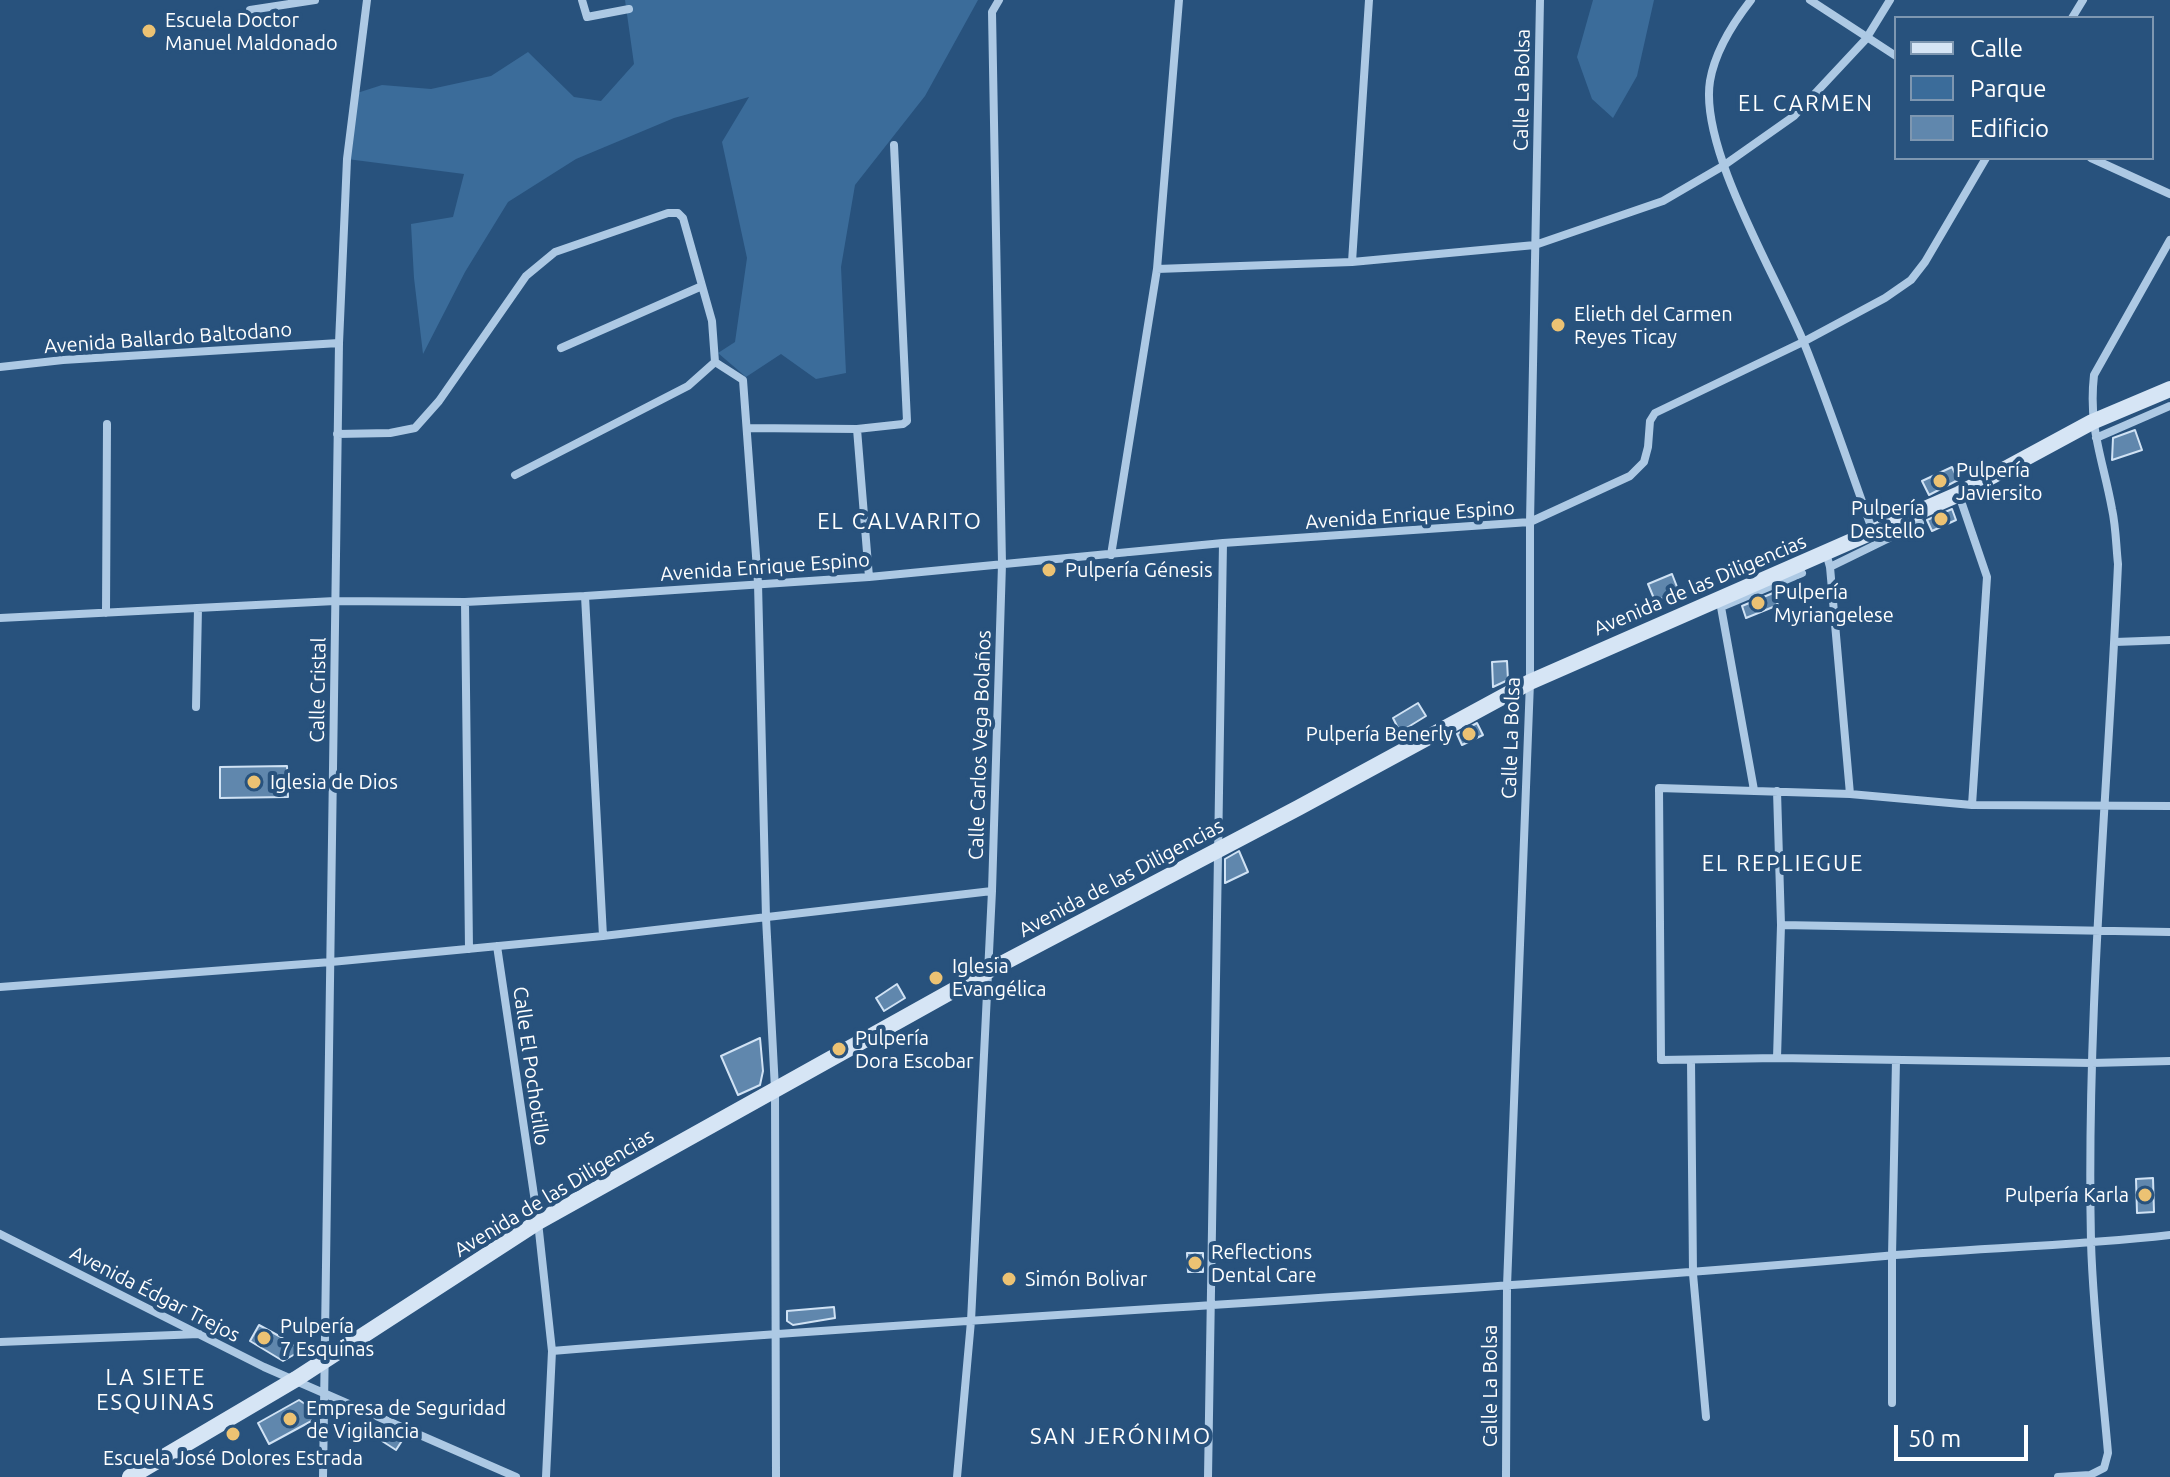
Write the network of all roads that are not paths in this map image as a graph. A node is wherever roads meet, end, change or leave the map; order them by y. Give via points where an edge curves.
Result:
1 (315, 0) edge
2 (367, 0) edge
3 (582, 0) edge
4 (999, 0) edge
5 (1179, 0) edge
6 (1369, 0) edge
7 (1540, 0) edge
8 (1751, 0) edge
9 (1810, 0) edge
10 (1890, 0) edge
11 (629, 9) dead end
12 (250, 10) dead end
13 (1866, 39) junction
14 (1894, 55) edge
15 (894, 145) dead end
16 (1985, 160) edge
17 (2095, 160) edge
18 (1723, 166) junction
19 (2170, 194) edge
20 (2170, 240) edge
21 (1535, 245) junction
22 (1352, 262) junction
23 (1157, 269) junction
24 (702, 286) junction
25 (1803, 342) junction
26 (339, 343) junction
27 (561, 348) dead end
28 (715, 362) junction
29 (0, 367) edge
30 (2170, 389) edge
31 (2170, 406) edge
32 (107, 424) dead end
33 (747, 428) junction
34 (857, 429) junction
35 (2094, 430) junction
36 (337, 434) junction
37 (515, 475) dead end
38 (1959, 494) junction
39 (1530, 522) junction
40 (1920, 523) dead end
41 (1873, 532) junction
42 (1223, 543) junction
43 (1111, 555) junction
44 (1828, 560) junction
45 (1002, 564) junction
46 (1802, 573) dead end
47 (869, 577) junction
48 (758, 583) junction
49 (585, 596) junction
50 (335, 601) junction
51 (465, 602) junction
52 (198, 608) junction
53 (106, 613) junction
54 (0, 618) edge
55 (2170, 640) edge
56 (2115, 642) junction
57 (1530, 682) junction
58 (196, 707) dead end
59 (1754, 790) junction
60 (1777, 791) junction
61 (1850, 794) junction
62 (1972, 805) junction
63 (2170, 806) edge
64 (2104, 807) junction
65 (1217, 849) junction
66 (992, 891) junction
67 (766, 918) junction
68 (1781, 925) junction
69 (2097, 930) junction
70 (2170, 932) edge
71 (603, 936) junction
72 (497, 946) junction
73 (469, 949) junction
74 (331, 962) junction
75 (988, 971) junction
76 (0, 987) edge
77 (1777, 1058) junction
78 (1691, 1060) junction
79 (1896, 1060) junction
80 (2170, 1061) edge
81 (2092, 1063) junction
82 (775, 1089) junction
83 (538, 1222) junction
84 (0, 1234) edge
85 (2170, 1235) edge
86 (2091, 1244) junction
87 (1892, 1256) junction
88 (1693, 1274) junction
89 (1507, 1286) junction
90 (1211, 1303) junction
91 (971, 1321) junction
92 (777, 1333) junction
93 (200, 1334) junction
94 (0, 1342) edge
95 (552, 1351) junction
96 (324, 1360) junction
97 (296, 1379) junction
98 (324, 1391) junction
99 (1892, 1403) dead end
100 (1706, 1417) dead end
101 (130, 1477) edge
102 (323, 1477) edge
103 (516, 1477) edge
104 (546, 1477) edge
105 (776, 1477) edge
106 (957, 1477) edge
107 (1208, 1477) edge
108 (1506, 1477) edge
109 (2058, 1477) edge

1 - 12 street
2 - 26 street, Calle Cristal via 347,159
3 - 11 street via 587,17
4 - 45 street, Calle Carlos Vega Bolaños via 992,12
5 - 23 street
6 - 22 street
7 - 21 street, Calle La Bolsa
8 - 18 street via 1735,20 1710,81
9 - 13 street
10 - 13 street
13 - 14 street
13 - 18 street via 1794,116
15 - 34 street via 908,417 903,424
16 - 25 street via 1911,280
17 - 19 street
18 - 21 street via 1663,201
18 - 25 street
20 - 35 street via 2094,375
21 - 22 street
21 - 39 street, Calle La Bolsa
22 - 23 street
23 - 43 street
24 - 27 street
24 - 28 street
24 - 36 street via 678,213 555,252 526,276 415,428
25 - 39 street via 1655,413 1644,462 1630,476
25 - 41 street
26 - 29 street, Avenida Ballardo Baltodano
26 - 36 street, Calle Cristal
28 - 33 street via 743,380
28 - 37 street via 688,386
30 - 35 street, Avenida de las Diligencias
31 - 35 street
32 - 53 street
33 - 34 street
33 - 48 street
34 - 47 street
35 - 38 street, Avenida de las Diligencias
35 - 56 street via 2113,511 2118,564
36 - 50 street, Calle Cristal
38 - 41 street, Avenida de las Diligencias
38 - 62 street via 1987,577
39 - 42 street, Avenida Enrique Espino
39 - 57 street, Calle La Bolsa
40 - 44 street
41 - 44 street, Avenida de las Diligencias
42 - 43 street, Avenida Enrique Espino
42 - 65 street
43 - 45 street, Avenida Enrique Espino
44 - 57 street, Avenida de las Diligencias
44 - 61 street
45 - 47 street, Avenida Enrique Espino
45 - 66 street, Calle Carlos Vega Bolaños
46 - 59 street via 1721,607
47 - 48 street, Avenida Enrique Espino
48 - 49 street, Avenida Enrique Espino
48 - 67 street
49 - 51 street, Avenida Enrique Espino
49 - 71 street
50 - 51 street, Avenida Enrique Espino
50 - 52 street, Avenida Enrique Espino
50 - 74 street, Calle Cristal
51 - 73 street
52 - 53 street, Avenida Enrique Espino
52 - 58 street
53 - 54 street, Avenida Enrique Espino
55 - 56 street
56 - 64 street
57 - 65 street, Avenida de las Diligencias
57 - 89 street, Calle La Bolsa
59 - 60 street
59 - 78 street via 1659,788 1661,1060
60 - 61 street
60 - 68 street
61 - 62 street
62 - 64 street
63 - 64 street
64 - 69 street
65 - 75 street, Avenida de las Diligencias
65 - 90 street
66 - 67 street
66 - 75 street, Calle Carlos Vega Bolaños
67 - 71 street
67 - 82 street
68 - 69 street
68 - 77 street
69 - 70 street
69 - 81 street
71 - 72 street
72 - 73 street
72 - 83 street, Calle El Pochotillo
73 - 74 street
74 - 76 street
74 - 96 street, Calle Cristal
75 - 82 street, Avenida de las Diligencias
75 - 91 street, Calle Carlos Vega Bolaños
77 - 78 street
77 - 79 street
78 - 88 street
79 - 81 street
79 - 87 street
80 - 81 street
81 - 86 street
82 - 83 street, Avenida de las Diligencias
82 - 92 street
83 - 95 street, Calle El Pochotillo
83 - 96 street, Avenida de las Diligencias
84 - 93 street, Avenida Édgar Trejos
85 - 86 street
86 - 87 street
86 - 109 street via 2108,1453 2104,1468 2090,1475
87 - 88 street
87 - 99 street
88 - 89 street
88 - 100 street
89 - 90 street
89 - 108 street, Calle La Bolsa
90 - 91 street
90 - 107 street
91 - 92 street
91 - 106 street, Calle Carlos Vega Bolaños
92 - 95 street
92 - 105 street
93 - 94 street
93 - 97 street, Avenida Édgar Trejos
95 - 104 street, Calle El Pochotillo
96 - 97 street, Avenida de las Diligencias
96 - 98 street, Calle Cristal
97 - 98 street, Avenida Édgar Trejos
97 - 101 street, Avenida de las Diligencias
98 - 102 street, Calle Cristal
98 - 103 street

